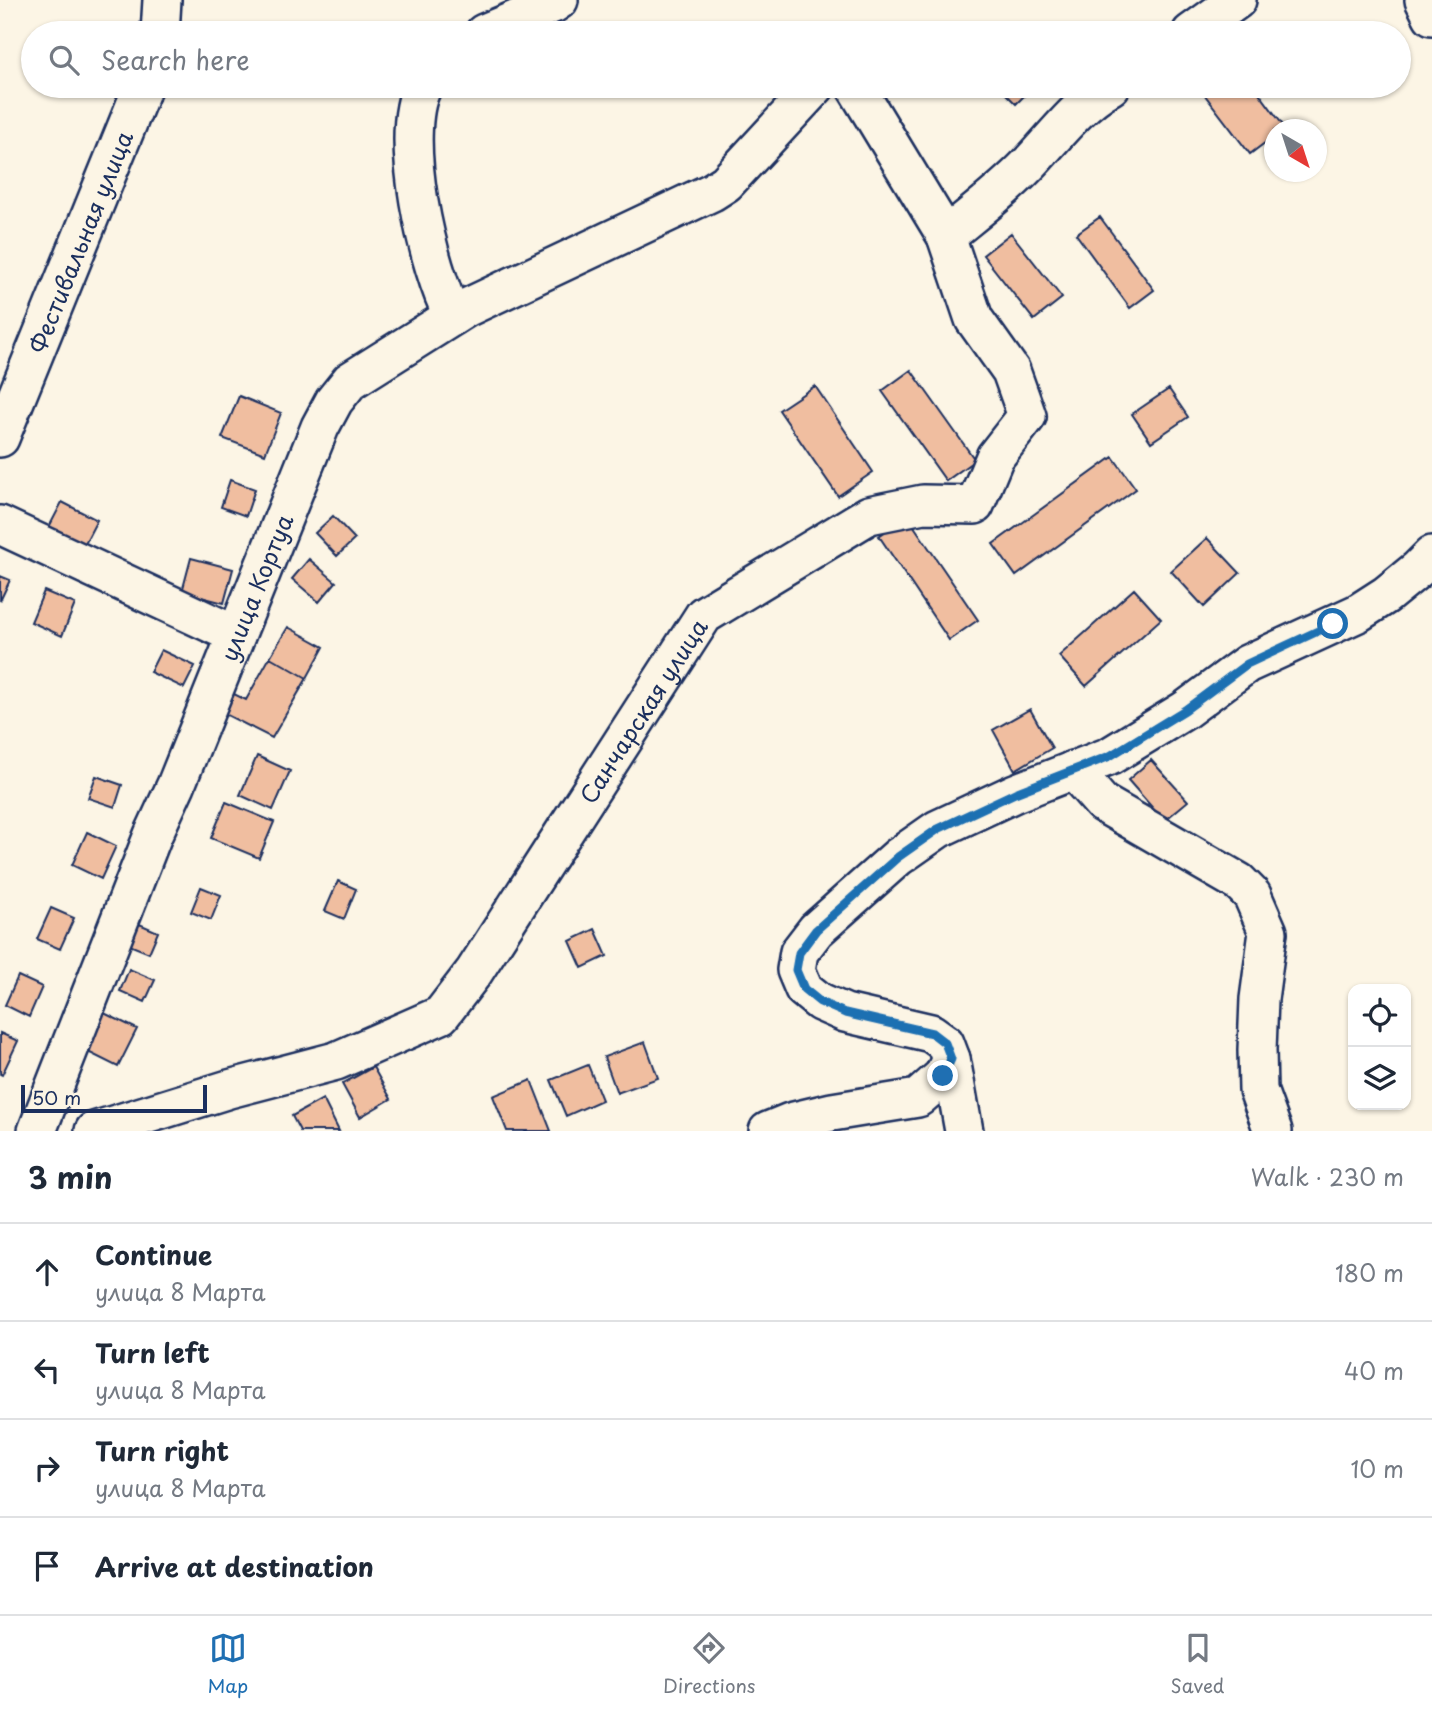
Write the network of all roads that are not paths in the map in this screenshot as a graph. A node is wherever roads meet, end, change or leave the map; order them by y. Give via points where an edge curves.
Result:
1 (162, 0) edge
2 (559, 0) edge
3 (1424, 0) edge
4 (1223, 4) edge
5 (1432, 16) edge
6 (161, 21) edge
7 (513, 21) edge
8 (1204, 21) edge
9 (138, 98) edge
10 (418, 98) edge
11 (805, 98) edge
12 (862, 98) edge
13 (1094, 98) edge
14 (946, 236) junction
15 (453, 316) junction
16 (0, 438) edge
17 (0, 525) edge
18 (1432, 557) edge
19 (236, 635) junction
20 (1073, 770) junction
21 (951, 1059) junction
22 (37, 1131) edge
23 (94, 1131) edge
24 (768, 1131) edge
25 (964, 1131) edge
26 (1273, 1131) edge

1 - 6 street
2 - 7 street
3 - 5 street
4 - 8 street
9 - 16 street, Фестивальная улица
10 - 15 street via 414,135 419,213 442,296
11 - 15 street, улица Кортуа via 726,183
12 - 14 street
13 - 14 street via 1007,185
14 - 23 street, Санчарская улица via 974,318 1011,372 1027,416 995,457 975,505 923,504 869,515 704,615 474,972 441,1015 336,1061 229,1088
15 - 19 street, улица Кортуа via 350,381 334,401
17 - 19 street
18 - 20 street via 1358,613 1247,664 1149,734
19 - 22 street, улица Кортуа
20 - 21 street via 938,829 849,898 799,953 796,970 804,989 820,1002 845,1013 932,1033 945,1043
20 - 26 street via 1102,803 1239,882 1262,913 1269,932 1259,999 1258,1090
21 - 24 street via 943,1076 918,1098 832,1112
21 - 25 street

